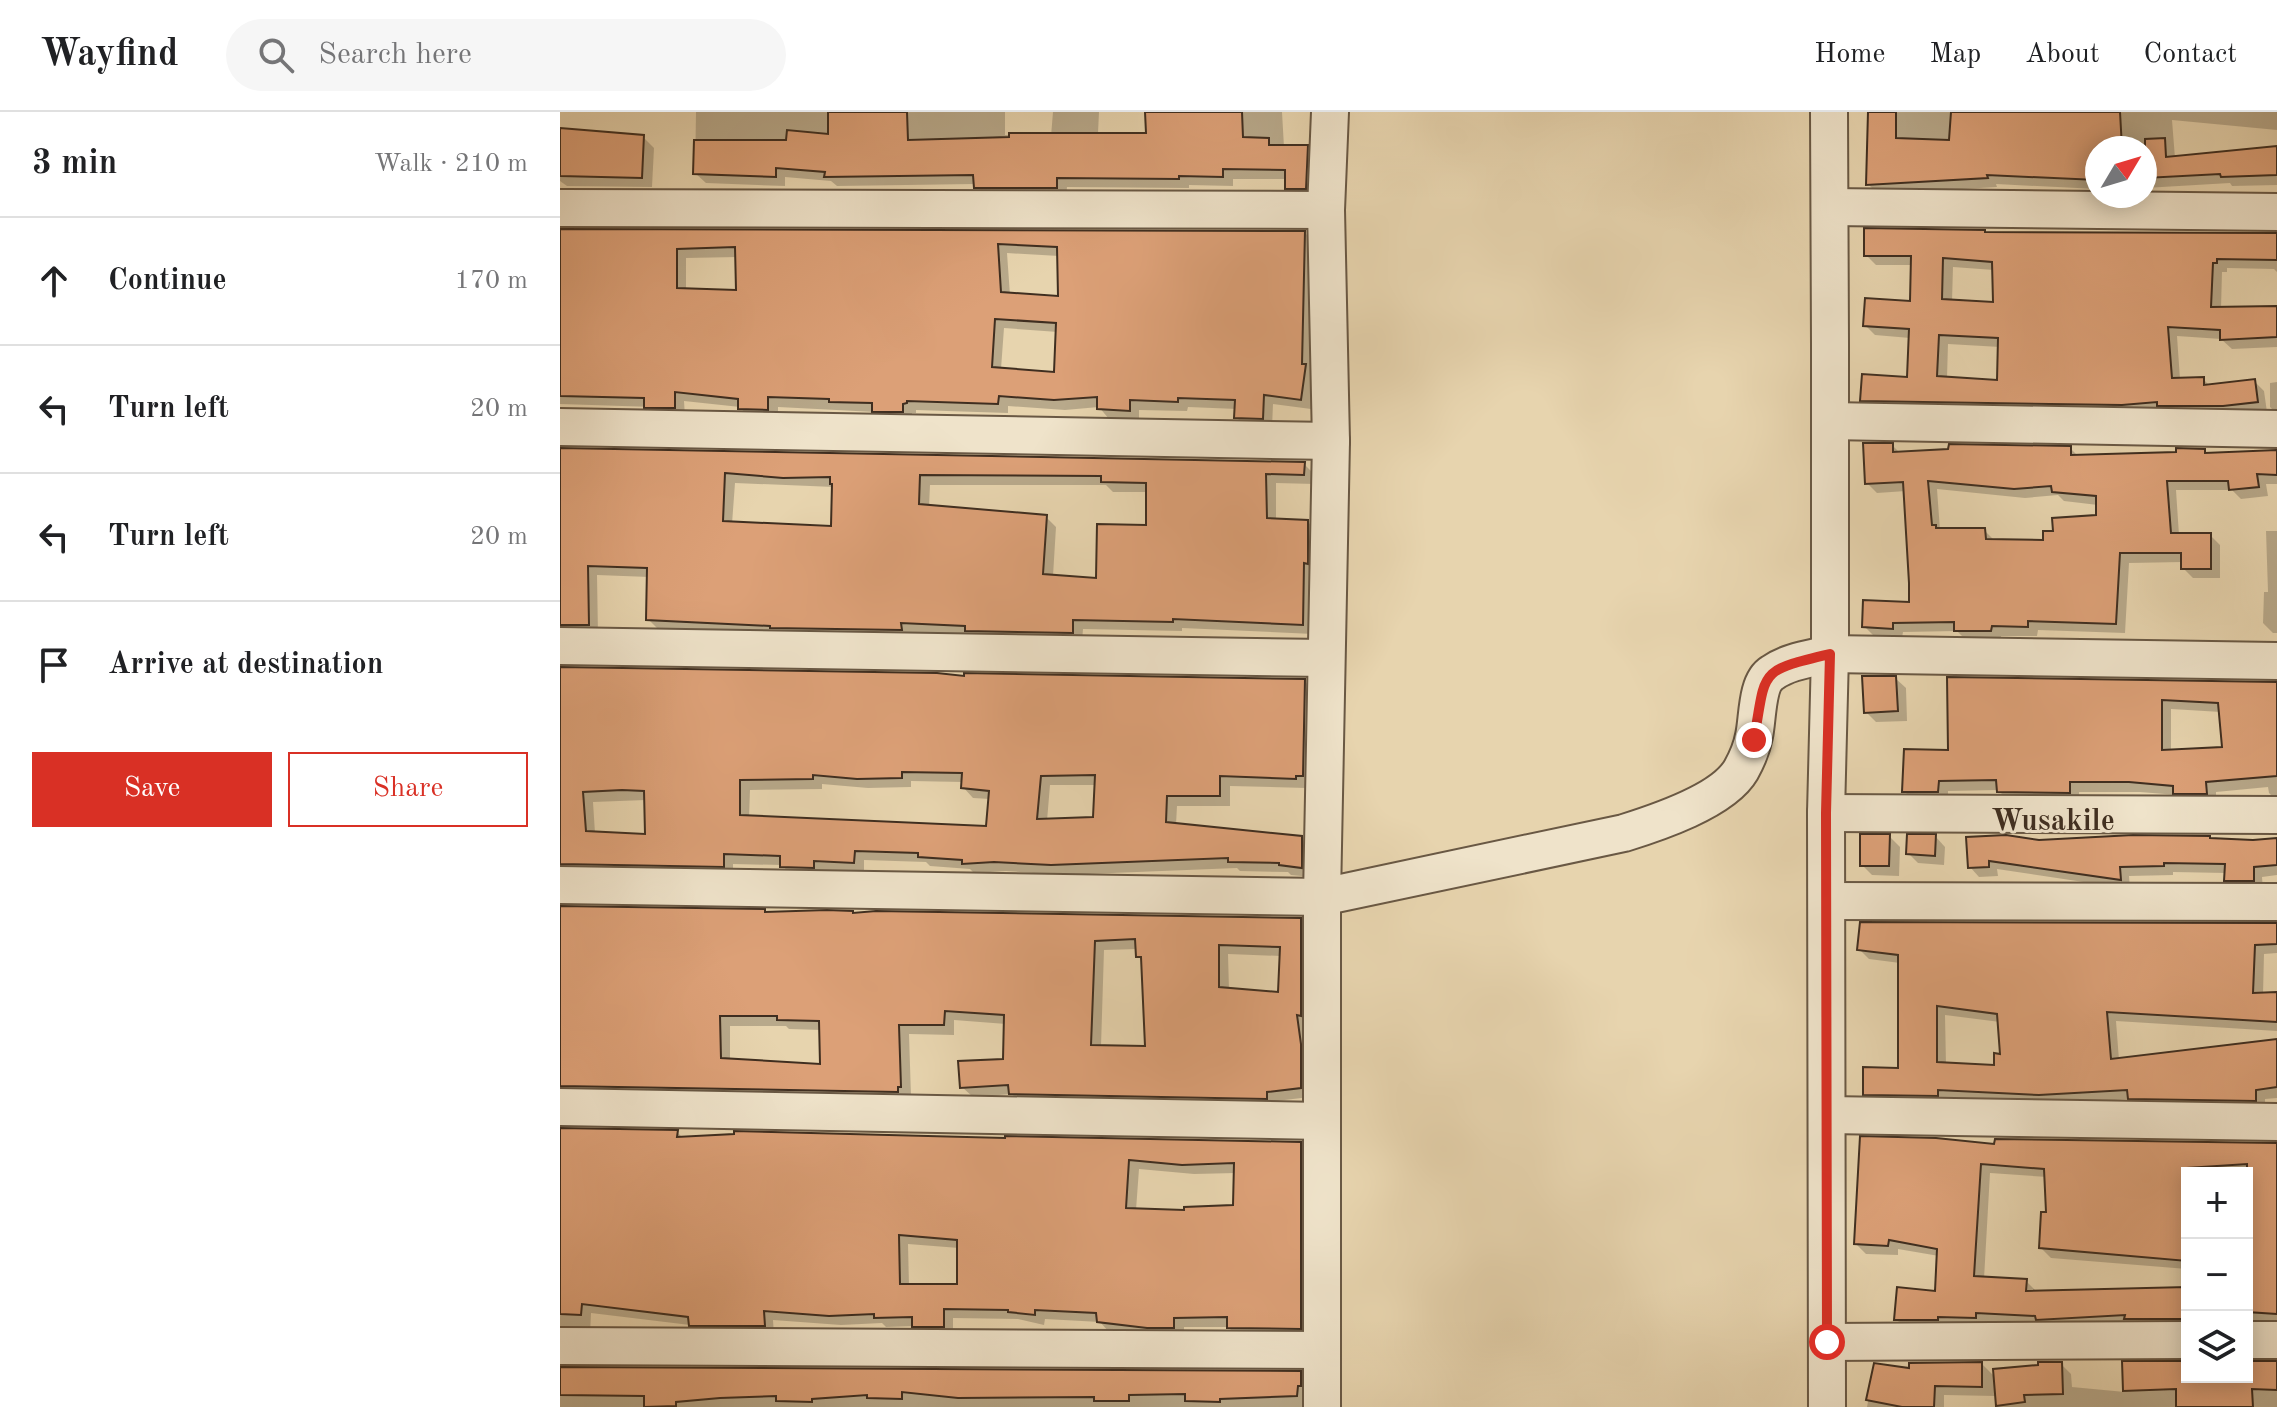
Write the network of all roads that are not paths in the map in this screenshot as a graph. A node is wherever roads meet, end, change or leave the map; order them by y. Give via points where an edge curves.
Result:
1 (1330, 112) edge
2 (1829, 112) edge
3 (1830, 207) junction
4 (560, 208) edge
5 (1326, 210) junction
6 (2277, 212) edge
7 (1830, 421) junction
8 (560, 427) edge
9 (2277, 429) edge
10 (1331, 441) junction
11 (560, 646) edge
12 (1830, 654) junction
13 (1325, 658) junction
14 (2277, 661) edge
15 (1826, 813) junction
16 (2277, 815) edge
17 (560, 885) edge
18 (1322, 897) junction
19 (1827, 901) junction
20 (2277, 902) edge
21 (560, 1107) edge
22 (1828, 1115) junction
23 (1322, 1121) junction
24 (2277, 1122) edge
25 (2181, 1340) edge
26 (2253, 1340) edge
27 (2277, 1340) edge
28 (1827, 1342) junction
29 (560, 1346) edge
30 (1321, 1350) junction
31 (1322, 1407) edge
32 (1827, 1407) edge

1 - 5 street
2 - 3 street
3 - 6 street
3 - 7 street
4 - 5 street
5 - 10 street
7 - 9 street
7 - 12 street
8 - 10 street
10 - 13 street
11 - 13 street
12 - 14 street
12 - 15 street
12 - 18 street via 1787,664 1768,675 1754,740 1740,773 1673,818
13 - 18 street
15 - 16 street
15 - 19 street
17 - 18 street
18 - 23 street
19 - 20 street
19 - 22 street
21 - 23 street
22 - 24 street
22 - 28 street
23 - 30 street
25 - 28 street
26 - 27 street
28 - 32 street
29 - 30 street
30 - 31 street

